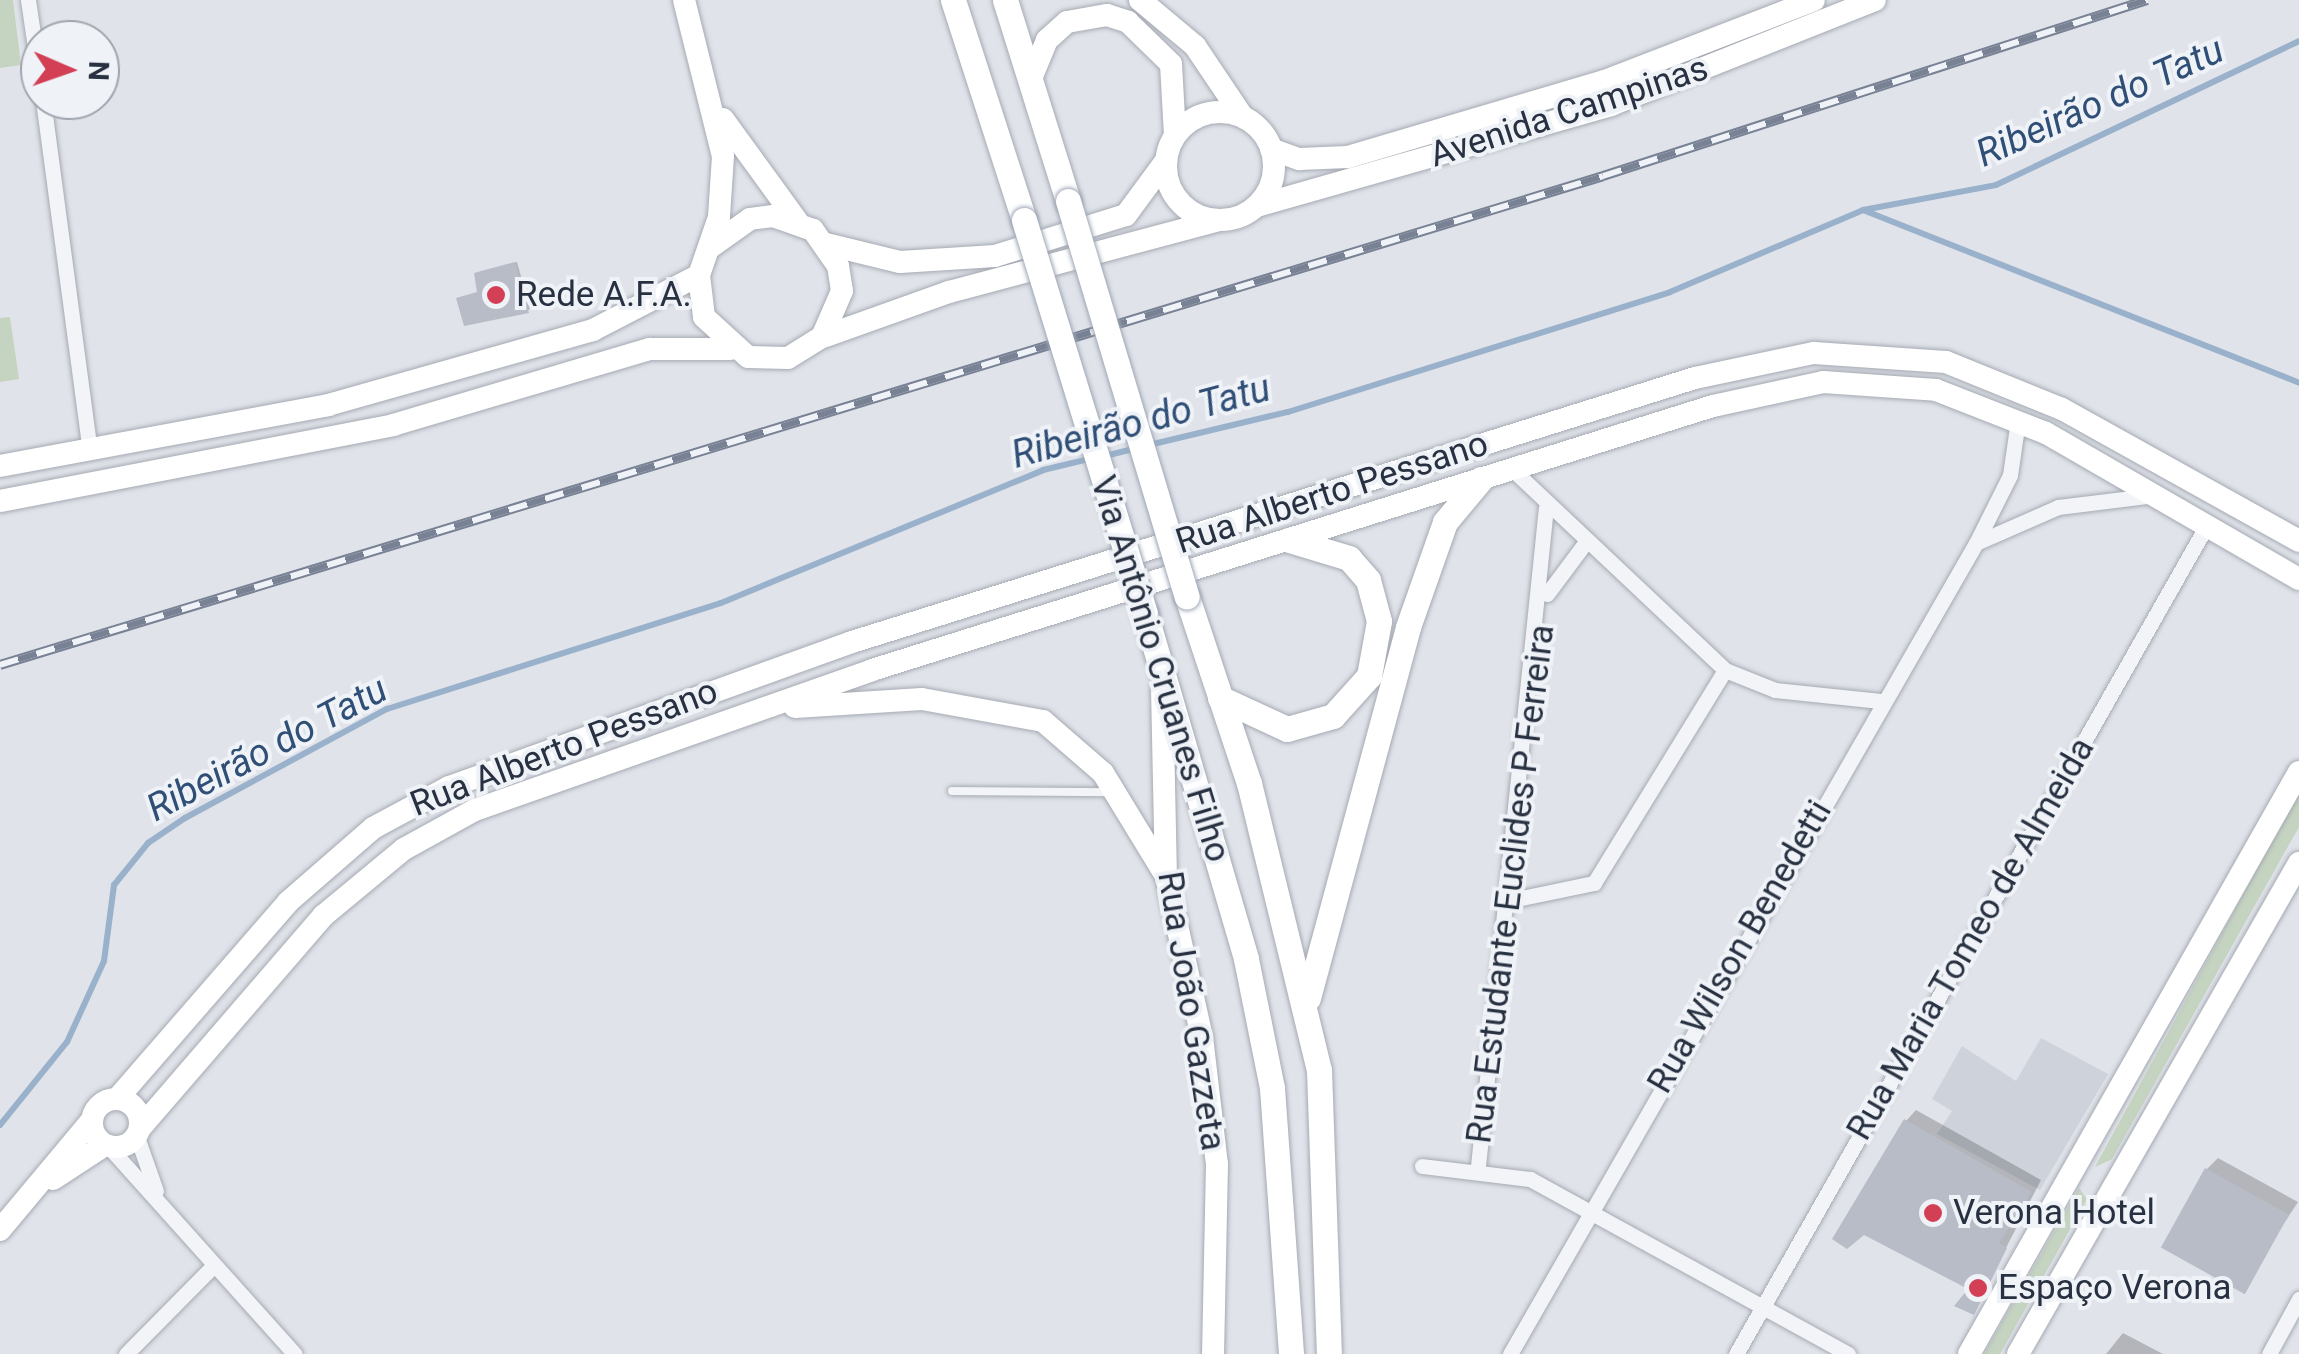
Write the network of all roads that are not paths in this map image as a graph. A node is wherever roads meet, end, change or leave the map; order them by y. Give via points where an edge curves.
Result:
1 (684, 0) edge
2 (953, 0) edge
3 (1005, 0) edge
4 (1140, 0) edge
5 (1814, 0) edge
6 (1875, 0) edge
7 (1167, 10) edge
8 (1030, 82) junction
9 (715, 102) junction
10 (1542, 114) junction
11 (1242, 116) junction
12 (46, 120) edge
13 (1175, 135) junction
14 (1271, 149) junction
15 (1165, 162) junction
16 (1257, 206) junction
17 (797, 221) junction
18 (1216, 221) junction
19 (826, 244) junction
20 (712, 246) junction
21 (699, 275) junction
22 (822, 338) junction
23 (730, 349) junction
24 (2018, 420) junction
25 (90, 450) junction
26 (0, 466) edge
27 (1512, 469) junction
28 (1481, 480) junction
29 (2155, 496) junction
30 (0, 500) edge
31 (1546, 506) junction
32 (2207, 525) junction
33 (1289, 540) junction
34 (2299, 542) edge
35 (1585, 543) junction
36 (1976, 543) junction
37 (2299, 580) edge
38 (1544, 602) junction
39 (1161, 668) junction
40 (1725, 670) junction
41 (1220, 698) junction
42 (1880, 701) junction
43 (744, 714) junction
44 (2299, 772) edge
45 (952, 791) dead end
46 (1116, 791) junction
47 (2299, 863) edge
48 (1166, 876) junction
49 (1507, 901) junction
50 (1306, 1008) junction
51 (116, 1099) junction
52 (92, 1120) junction
53 (138, 1132) junction
54 (107, 1146) junction
55 (1422, 1166) dead end
56 (1478, 1166) junction
57 (33, 1192) junction
58 (159, 1200) junction
59 (1590, 1209) junction
60 (0, 1230) edge
61 (212, 1267) junction
62 (2299, 1299) edge
63 (1762, 1306) junction
64 (126, 1354) edge
65 (295, 1354) edge
66 (1213, 1354) edge
67 (1291, 1354) edge
68 (1329, 1354) edge
69 (1510, 1354) edge
70 (1736, 1354) edge
71 (1848, 1354) edge
72 (1969, 1354) edge
73 (2018, 1354) edge
74 (2268, 1354) edge

1 - 9 street
2 - 39 main road, Via Antônio Cruanes Filho, bridge
3 - 8 main road
4 - 7 street
5 - 10 street, Avenida Campinas
6 - 10 street, Avenida Campinas
7 - 11 street
8 - 13 street via 1047,40 1067,22 1107,15 1128,22 1171,64
8 - 41 main road, Via Antônio Cruanes Filho, bridge
9 - 17 street via 751,168
9 - 20 street via 722,156
10 - 14 street, Avenida Campinas via 1348,157 1299,159
10 - 16 street, Avenida Campinas
11 - 13 street via 1205,113
11 - 14 street
12 - 25 street
13 - 15 street
14 - 16 street via 1272,180
15 - 18 street via 1178,202
15 - 19 street via 1126,215 995,256 900,262
16 - 18 street
17 - 19 street
17 - 20 street via 750,219
18 - 22 street via 860,318
19 - 22 street via 842,291
20 - 21 street
21 - 23 street via 704,317
21 - 25 street via 642,312 483,362 328,405
22 - 23 street via 788,358
23 - 30 street via 650,349 393,425
24 - 27 street, Rua Alberto Pessano via 1909,384 1824,382 1712,406
24 - 29 street, Rua Alberto Pessano
24 - 36 street, Rua Wilson Benedetti via 2010,475
25 - 26 street
27 - 28 street, Rua Alberto Pessano
27 - 31 street
28 - 33 street, Rua Alberto Pessano
28 - 50 main road via 1445,522 1408,627
29 - 32 street, Rua Alberto Pessano
29 - 36 street via 2058,507
31 - 35 street
31 - 38 street, Rua Estudante Euclides P Ferreira
32 - 37 street, Rua Alberto Pessano
32 - 63 street, Rua Maria Tomeo de Almeida
33 - 41 main road via 1334,550 1368,580 1379,621 1369,676 1348,705 1305,726 1275,727
33 - 43 street, Rua Alberto Pessano
34 - 51 street, Rua Alberto Pessano via 2062,409 1946,362 1829,352 1694,378 852,642 449,786 373,828 288,902
35 - 38 street, Rua Estudante Euclides P Ferreira via 1570,552
35 - 40 street
36 - 42 street, Rua Wilson Benedetti
38 - 49 street, Rua Estudante Euclides P Ferreira
39 - 48 street, Rua João Gazzeta
39 - 67 main road, Via Antônio Cruanes Filho via 1246,960 1272,1088
40 - 42 street via 1775,690
40 - 49 street via 1594,884
41 - 50 main road, Via Antônio Cruanes Filho
42 - 59 street, Rua Wilson Benedetti
43 - 46 street via 874,700 1016,711 1064,735
43 - 53 street, Rua Alberto Pessano via 520,791 404,848 276,966
44 - 72 street
45 - 46 lane
46 - 48 street
47 - 73 street
48 - 66 street, Rua João Gazzeta via 1202,1037 1217,1164
49 - 56 street, Rua Estudante Euclides P Ferreira
50 - 68 main road, Via Antônio Cruanes Filho via 1329,1166
51 - 52 street, Rua Alberto Pessano
51 - 53 street via 138,1111
52 - 54 street
52 - 57 street
53 - 54 street
53 - 58 street
54 - 57 street
54 - 58 street
55 - 56 street
56 - 59 street
57 - 60 street
58 - 61 street
59 - 63 street
59 - 69 street, Rua Wilson Benedetti
61 - 64 street
61 - 65 street
62 - 74 street
63 - 70 street, Rua Maria Tomeo de Almeida
63 - 71 street

